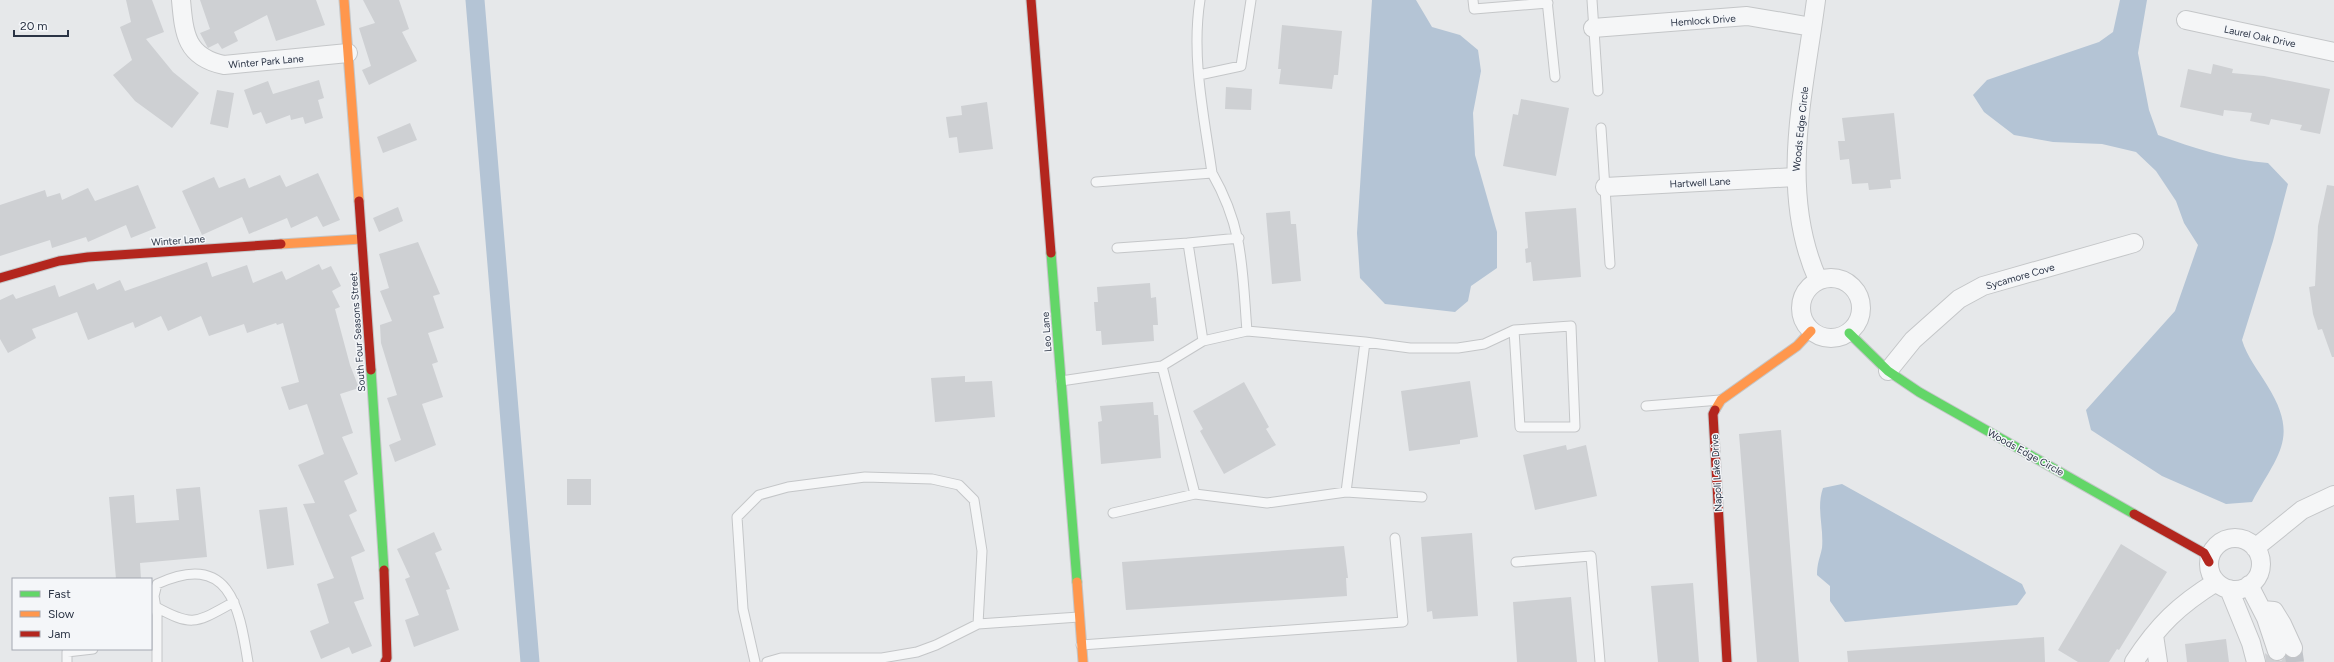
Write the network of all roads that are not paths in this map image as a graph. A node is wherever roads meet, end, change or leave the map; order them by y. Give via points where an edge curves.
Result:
1 (181, 0) edge
2 (344, 0) edge
3 (1031, 0) edge
4 (1200, 0) edge
5 (1251, 0) edge
6 (1473, 0) edge
7 (1592, 0) edge
8 (1816, 0) edge
9 (1548, 2) edge
10 (2186, 20) dead end
11 (1812, 27) junction
12 (1593, 28) junction
13 (2334, 52) edge
14 (348, 53) junction
15 (1198, 75) junction
16 (1555, 77) dead end
17 (1598, 91) dead end
18 (1602, 128) dead end
19 (1212, 173) junction
20 (1795, 178) junction
21 (1096, 182) dead end
22 (1605, 187) junction
23 (1239, 238) junction
24 (361, 239) junction
25 (1188, 243) junction
26 (2134, 243) dead end
27 (1117, 248) dead end
28 (1610, 264) dead end
29 (0, 278) edge
30 (1818, 280) junction
31 (1514, 330) junction
32 (1247, 331) junction
33 (1811, 331) junction
34 (1849, 332) junction
35 (1203, 341) junction
36 (1365, 342) junction
37 (1162, 366) junction
38 (1888, 371) junction
39 (1061, 381) junction
40 (1721, 400) junction
41 (1646, 406) dead end
42 (1346, 492) junction
43 (1195, 494) junction
44 (2334, 495) edge
45 (1422, 497) dead end
46 (1113, 513) dead end
47 (1394, 538) dead end
48 (2255, 548) junction
49 (1516, 562) dead end
50 (2209, 562) junction
51 (2249, 585) junction
52 (2223, 586) junction
53 (234, 602) junction
54 (156, 607) junction
55 (2262, 610) junction
56 (1079, 617) junction
57 (978, 624) junction
58 (2272, 633) junction
59 (2154, 635) junction
60 (153, 642) edge
61 (2251, 643) junction
62 (1081, 645) junction
63 (84, 650) edge
64 (67, 662) edge
65 (157, 662) edge
66 (248, 662) edge
67 (385, 662) edge
68 (755, 662) edge
69 (767, 662) edge
70 (1083, 662) edge
71 (1600, 662) edge
72 (1727, 662) edge
73 (2134, 662) edge
74 (2158, 662) edge
75 (2256, 662) edge

1 - 14 street, Winter Park Lane via 183,28 187,41 195,52 211,62 224,65
2 - 14 street, South Four Seasons Street
3 - 39 street, Leo Lane
4 - 15 lane via 1196,24
5 - 15 lane via 1241,66
6 - 9 lane via 1474,9
7 - 12 lane
8 - 11 street, Woods Edge Circle
9 - 16 lane
10 - 13 street, Laurel Oak Drive
11 - 12 street, Hemlock Drive via 1747,16
11 - 20 street, Woods Edge Circle
12 - 17 lane
14 - 24 street, South Four Seasons Street
15 - 19 lane
18 - 22 lane
19 - 21 lane
19 - 23 lane via 1226,198
20 - 22 street, Hartwell Lane
20 - 30 street, Woods Edge Circle via 1797,210 1804,242
22 - 28 lane
23 - 25 lane
23 - 32 lane
24 - 29 street, Winter Lane via 88,257 59,261
24 - 67 street, South Four Seasons Street via 382,526 388,658
25 - 27 lane
25 - 35 lane
26 - 38 street, Sycamore Cove via 1982,286 1959,299 1913,340
30 - 33 street via 1805,292 1800,308 1805,324
30 - 34 street via 1844,280 1857,292 1862,309 1856,326
31 - 31 lane via 1571,326 1575,427 1520,427
31 - 36 lane via 1484,344 1458,348 1410,348
32 - 35 lane
32 - 36 lane
33 - 34 street via 1826,338 1842,336
33 - 40 street via 1797,346
34 - 38 street, Woods Edge Circle
35 - 37 lane
36 - 42 lane
37 - 39 lane
37 - 43 lane
38 - 50 street, Woods Edge Circle via 1919,392 2204,553
39 - 56 street, Leo Lane
40 - 41 lane
40 - 72 street, Napoli Lake Drive via 1713,414 1713,432
42 - 43 lane via 1267,503
42 - 45 lane
43 - 46 lane
44 - 48 street via 2302,510
47 - 62 lane via 1403,622
48 - 50 street via 2240,539 2223,541 2211,554
48 - 51 street via 2260,571
49 - 71 lane via 1591,556
50 - 52 street via 2212,576
51 - 52 street via 2244,588
51 - 55 street
52 - 59 street via 2198,593 2166,618
52 - 61 street
53 - 54 lane via 204,618 188,621
53 - 54 lane via 227,588 208,575 194,573 174,576 157,584 154,596
53 - 66 lane via 243,628
54 - 60 lane
55 - 58 street
55 - 58 street via 2274,611 2282,624 2285,650
56 - 57 lane
56 - 62 street, Leo Lane
57 - 68 lane via 982,551 974,500 959,485 932,479 865,477 788,487 759,495 737,517 743,609
57 - 69 lane via 917,652 882,658 781,658
58 - 61 street
59 - 73 street
59 - 74 street
60 - 65 lane
61 - 75 street
62 - 70 street, Leo Lane
63 - 64 lane via 67,652

